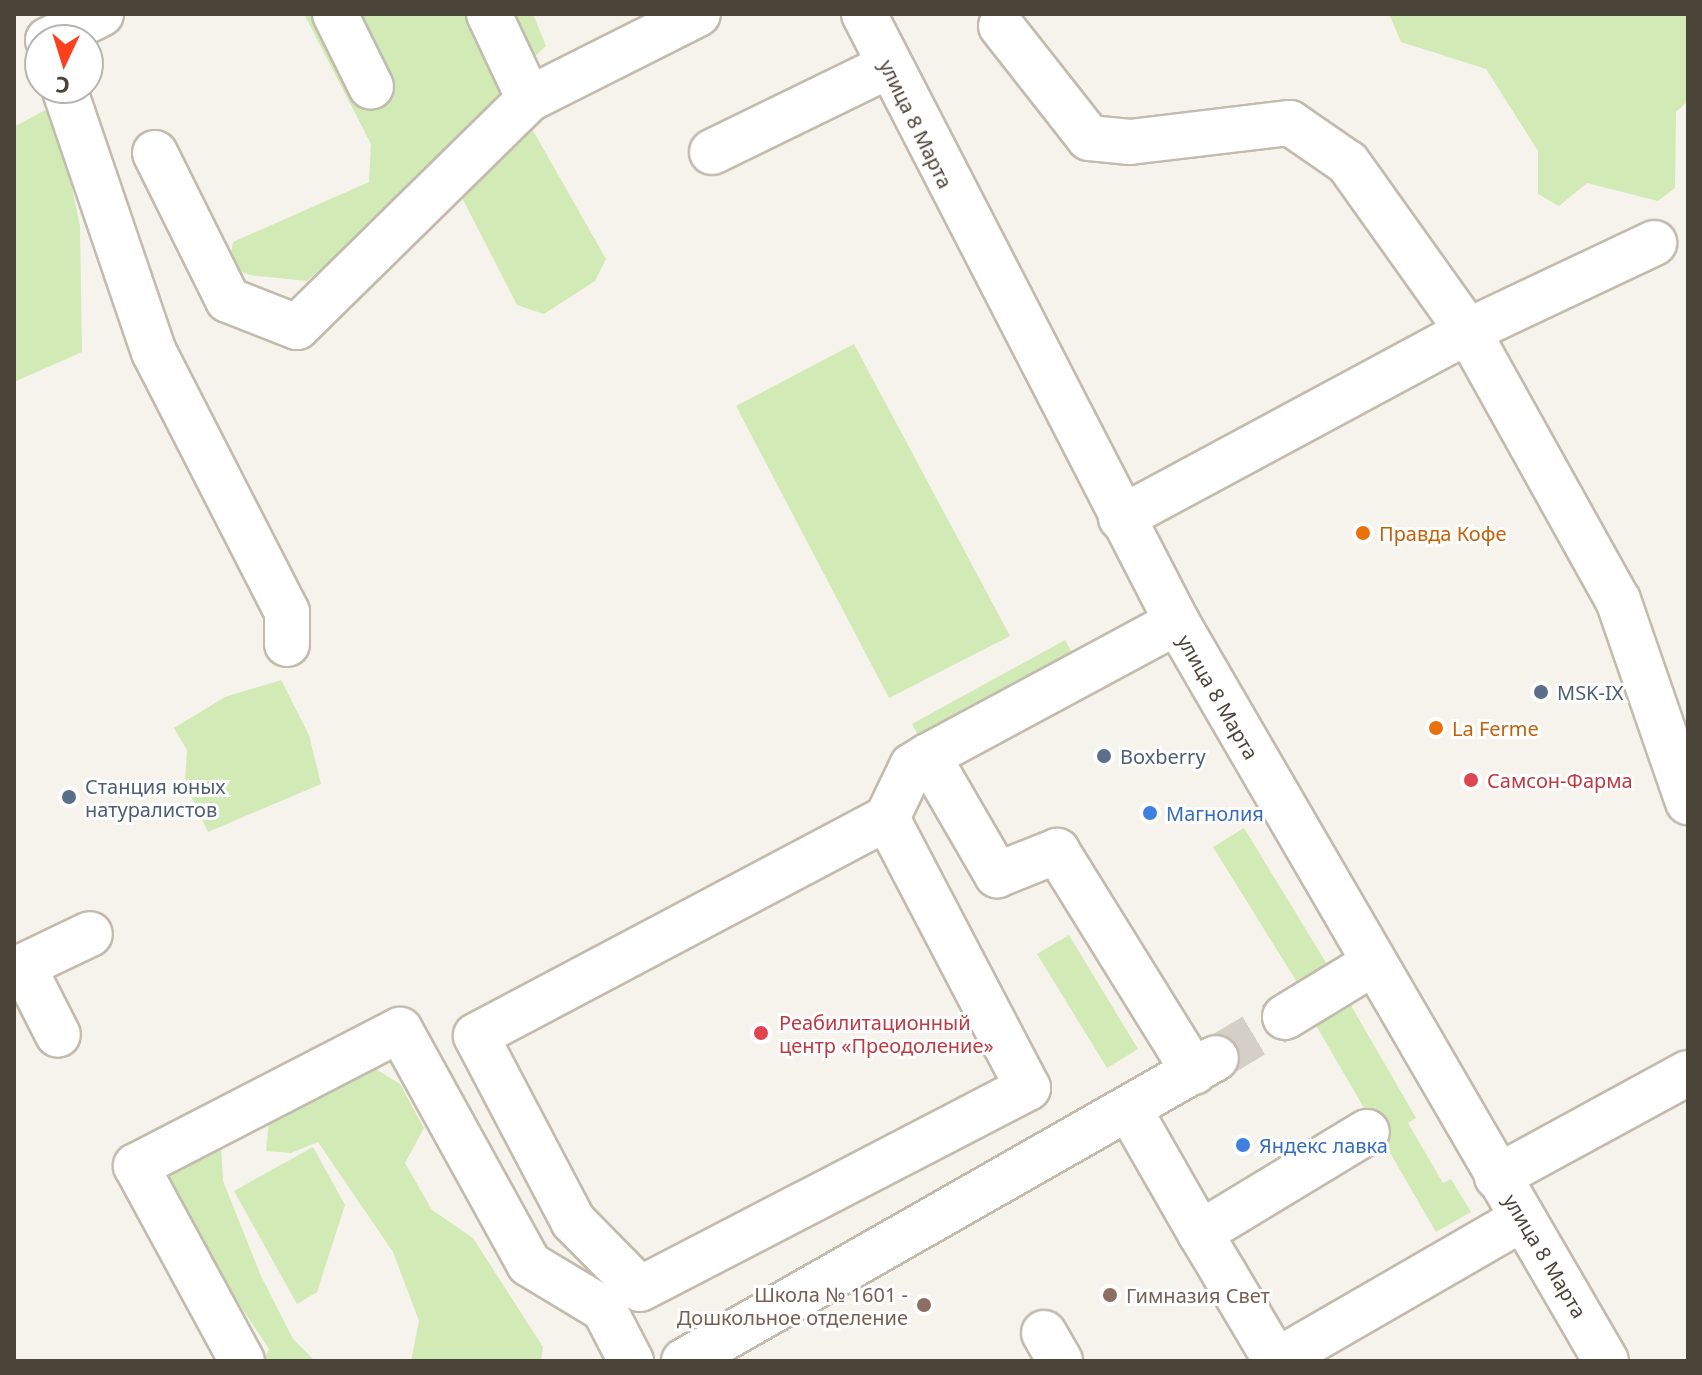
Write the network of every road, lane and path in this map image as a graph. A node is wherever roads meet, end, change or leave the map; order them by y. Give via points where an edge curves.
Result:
1 (101, 14) edge
2 (335, 14) edge
3 (489, 14) edge
4 (698, 14) edge
5 (864, 14) edge
6 (81, 24) edge
7 (1001, 26) dead end
8 (888, 66) junction
9 (371, 87) dead end
10 (529, 99) junction
11 (69, 104) edge
12 (712, 152) dead end
13 (155, 153) dead end
14 (1654, 243) dead end
15 (1468, 331) junction
16 (1121, 518) junction
17 (1177, 622) junction
18 (287, 644) dead end
19 (928, 756) junction
20 (1681, 758) edge
21 (1688, 802) edge
22 (887, 818) junction
23 (90, 934) dead end
24 (1372, 964) junction
25 (19, 968) edge
26 (1285, 1017) tunnel mouth
27 (58, 1035) dead end
28 (1688, 1073) edge
29 (1009, 1097) junction
30 (1129, 1109) junction
31 (1367, 1132) dead end
32 (1047, 1156) junction
33 (1497, 1177) junction
34 (1522, 1219) junction
35 (1200, 1233) junction
36 (242, 1361) edge
37 (631, 1361) edge
38 (684, 1361) edge
39 (1606, 1361) edge

1 - 6 street
2 - 9 street
3 - 10 street
4 - 10 street
5 - 8 street, улица 8 Марта
7 - 15 street via 1089,138 1130,142 1290,123 1348,163
8 - 12 street
8 - 16 street, улица 8 Марта
10 - 13 street via 297,327 228,300
11 - 18 street via 154,352 287,612
14 - 15 street
15 - 16 street
15 - 20 street via 1618,600
16 - 17 street, улица 8 Марта
17 - 19 street
17 - 24 street, улица 8 Марта
19 - 22 street via 912,766
19 - 30 street via 997,875 1057,851 1205,1065
20 - 21 street
22 - 29 street via 1028,1088
22 - 29 street via 476,1036 573,1221 640,1289
23 - 25 street
24 - 26 street
24 - 33 street, улица 8 Марта
25 - 27 street
28 - 33 street
29 - 32 street
30 - 32 street
30 - 35 street
31 - 35 street
32 - 38 street
33 - 34 street, улица 8 Марта
34 - 35 street via 1276,1361
34 - 39 street, улица 8 Марта
36 - 37 street via 136,1166 400,1030 529,1264 604,1309

